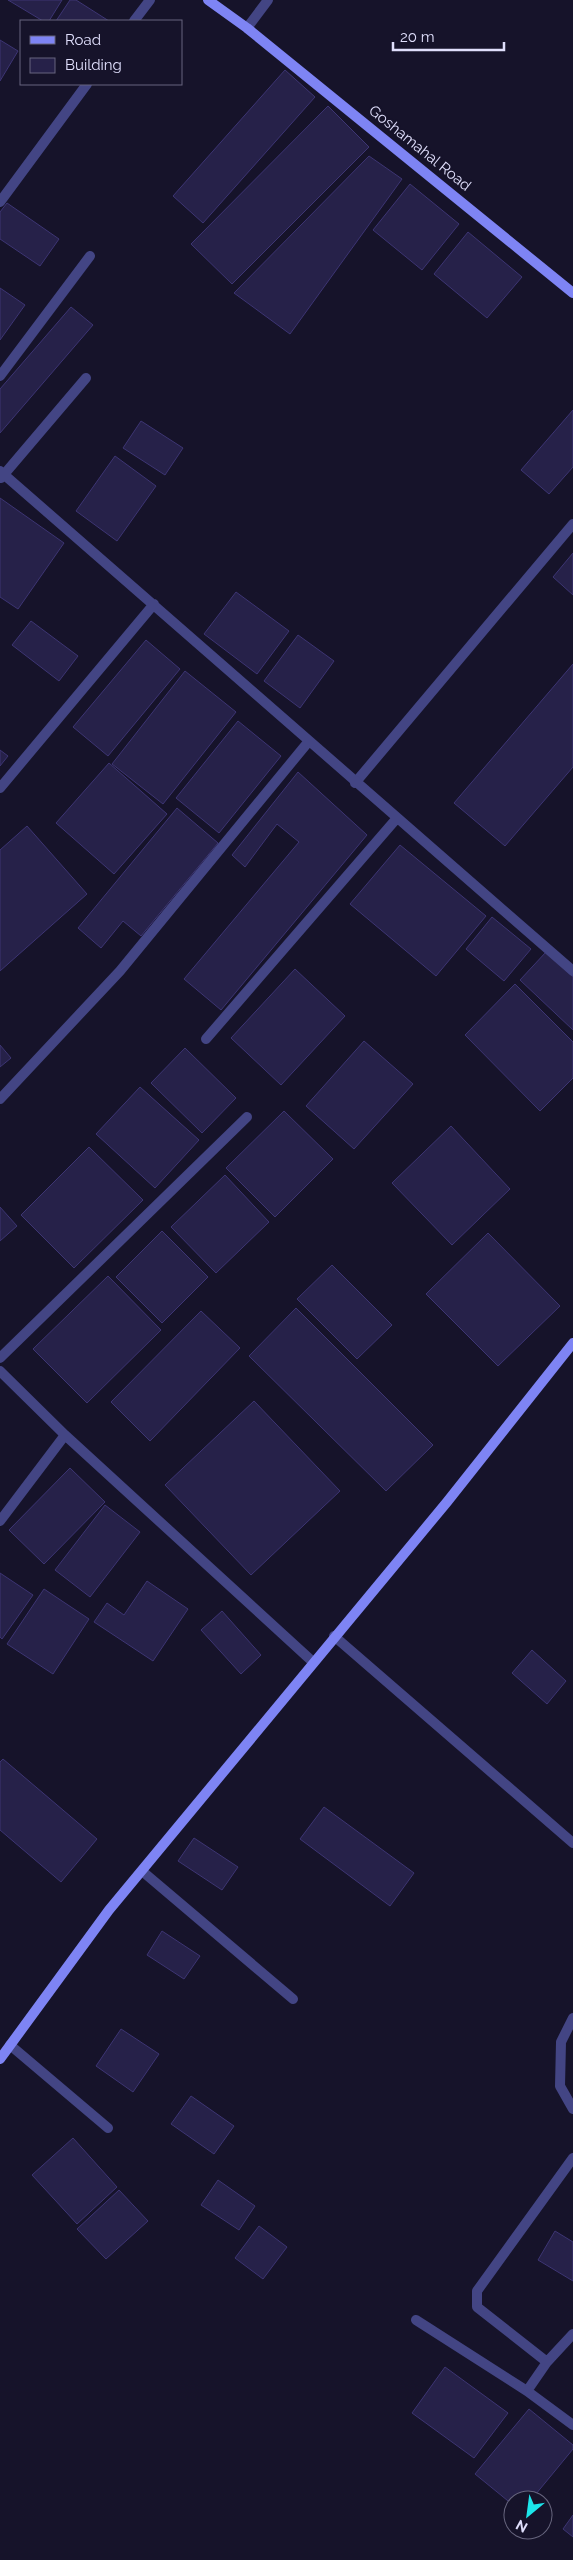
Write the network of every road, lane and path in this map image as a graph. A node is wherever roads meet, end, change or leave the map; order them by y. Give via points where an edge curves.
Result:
1 (150, 0) edge
2 (208, 0) edge
3 (268, 0) edge
4 (135, 20) edge
5 (247, 28) junction
6 (87, 85) edge
7 (0, 202) edge
8 (90, 256) dead end
9 (572, 288) edge
10 (0, 376) edge
11 (86, 378) dead end
12 (1, 474) edge
13 (573, 524) edge
14 (154, 604) junction
15 (310, 741) junction
16 (355, 783) junction
17 (0, 788) edge
18 (397, 818) junction
19 (573, 971) edge
20 (206, 1039) dead end
21 (0, 1099) edge
22 (247, 1117) dead end
23 (573, 1343) edge
24 (0, 1358) edge
25 (0, 1371) edge
26 (65, 1435) junction
27 (0, 1521) edge
28 (334, 1636) junction
29 (313, 1662) junction
30 (573, 1843) edge
31 (142, 1871) junction
32 (293, 1999) dead end
33 (573, 2018) edge
34 (10, 2045) junction
35 (0, 2059) edge
36 (573, 2109) edge
37 (108, 2128) dead end
38 (573, 2158) edge
39 (416, 2320) dead end
40 (573, 2334) edge
41 (547, 2362) junction
42 (527, 2391) junction
43 (573, 2425) edge

1 - 4 street
2 - 5 street, Goshamahal Road
3 - 5 street
5 - 9 street, Goshamahal Road
6 - 7 street
8 - 10 street
11 - 12 street
12 - 14 street
13 - 16 street
14 - 15 street
14 - 17 street
15 - 16 street
15 - 21 street via 120,971
16 - 18 street
18 - 19 street
18 - 20 street
22 - 24 street
23 - 28 street via 447,1502
25 - 26 street
26 - 27 street
26 - 29 street
28 - 29 street
28 - 30 street
29 - 31 street
31 - 32 street
31 - 34 street via 109,1910
33 - 36 street via 561,2042 560,2086
34 - 35 street
34 - 37 street
38 - 41 street via 476,2291 477,2306
39 - 42 street
40 - 41 street
41 - 42 street
42 - 43 street

